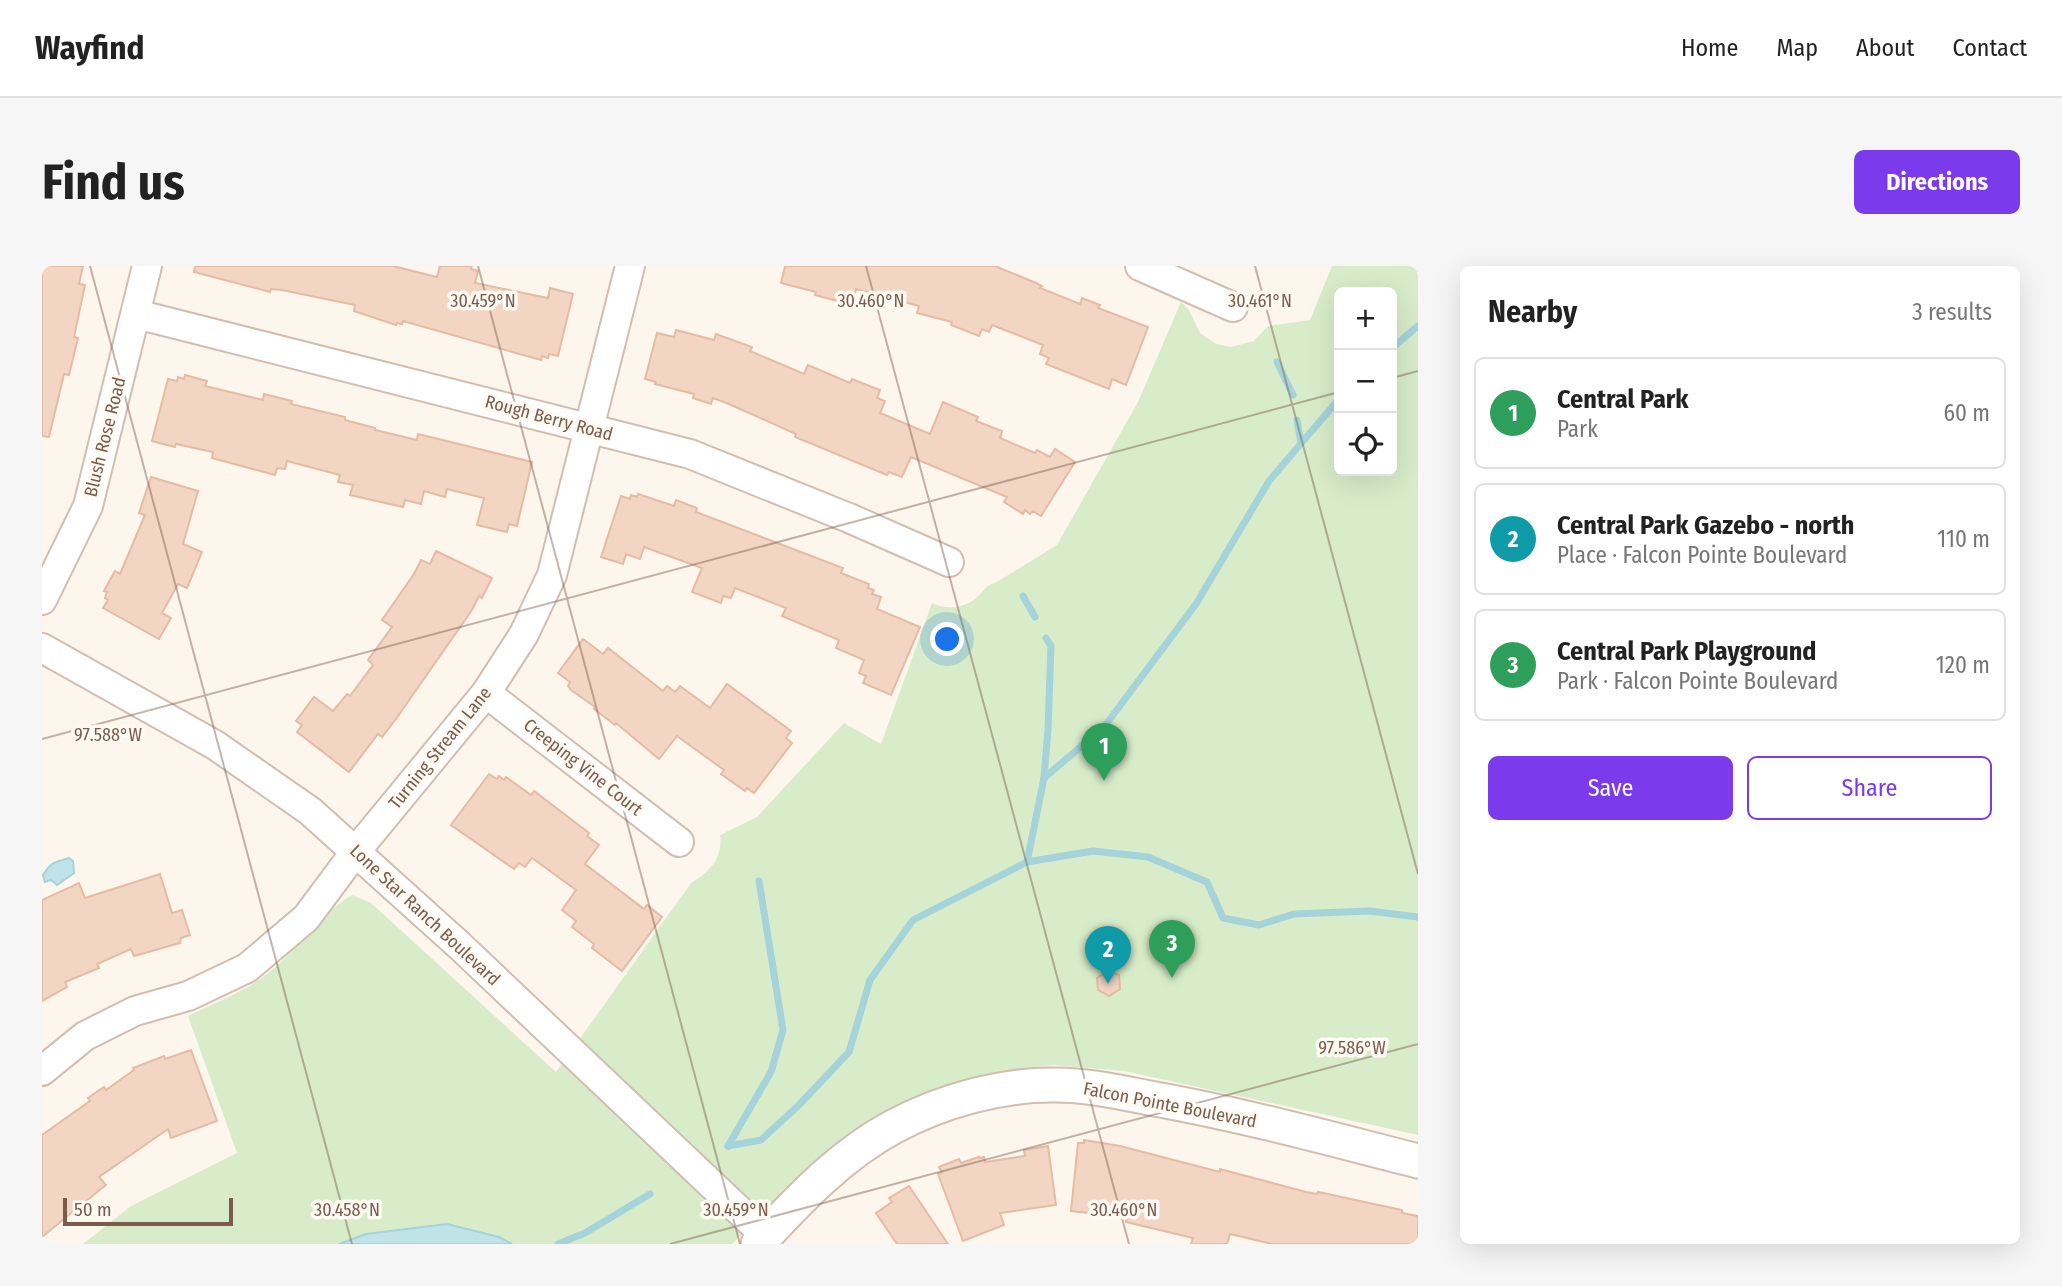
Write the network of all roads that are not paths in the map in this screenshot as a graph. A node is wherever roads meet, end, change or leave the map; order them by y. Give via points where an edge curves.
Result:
1 (147, 266) edge
2 (630, 266) edge
3 (1140, 266) edge
4 (1233, 307) dead end
5 (136, 314) junction
6 (589, 428) junction
7 (949, 562) dead end
8 (42, 600) edge
9 (42, 648) edge
10 (486, 693) junction
11 (679, 842) dead end
12 (356, 851) junction
13 (42, 1071) edge
14 (1418, 1161) edge
15 (762, 1240) edge

1 - 5 street, Blush Rose Road
2 - 6 street, Turning Stream Lane
3 - 4 street
5 - 6 street, Rough Berry Road
5 - 8 street, Blush Rose Road via 88,506
6 - 7 street, Rough Berry Road via 690,454
6 - 10 street, Turning Stream Lane via 552,575 524,634
9 - 12 street, Lone Star Ranch Boulevard via 215,745 310,811
10 - 11 street, Creeping Vine Court
10 - 12 street, Turning Stream Lane
12 - 13 street, Turning Stream Lane via 306,918 247,968 188,996 135,1011 85,1036
12 - 15 street, Lone Star Ranch Boulevard
14 - 15 street, Falcon Pointe Boulevard via 1124,1093 1056,1085 1018,1087 981,1094 893,1127 843,1160

